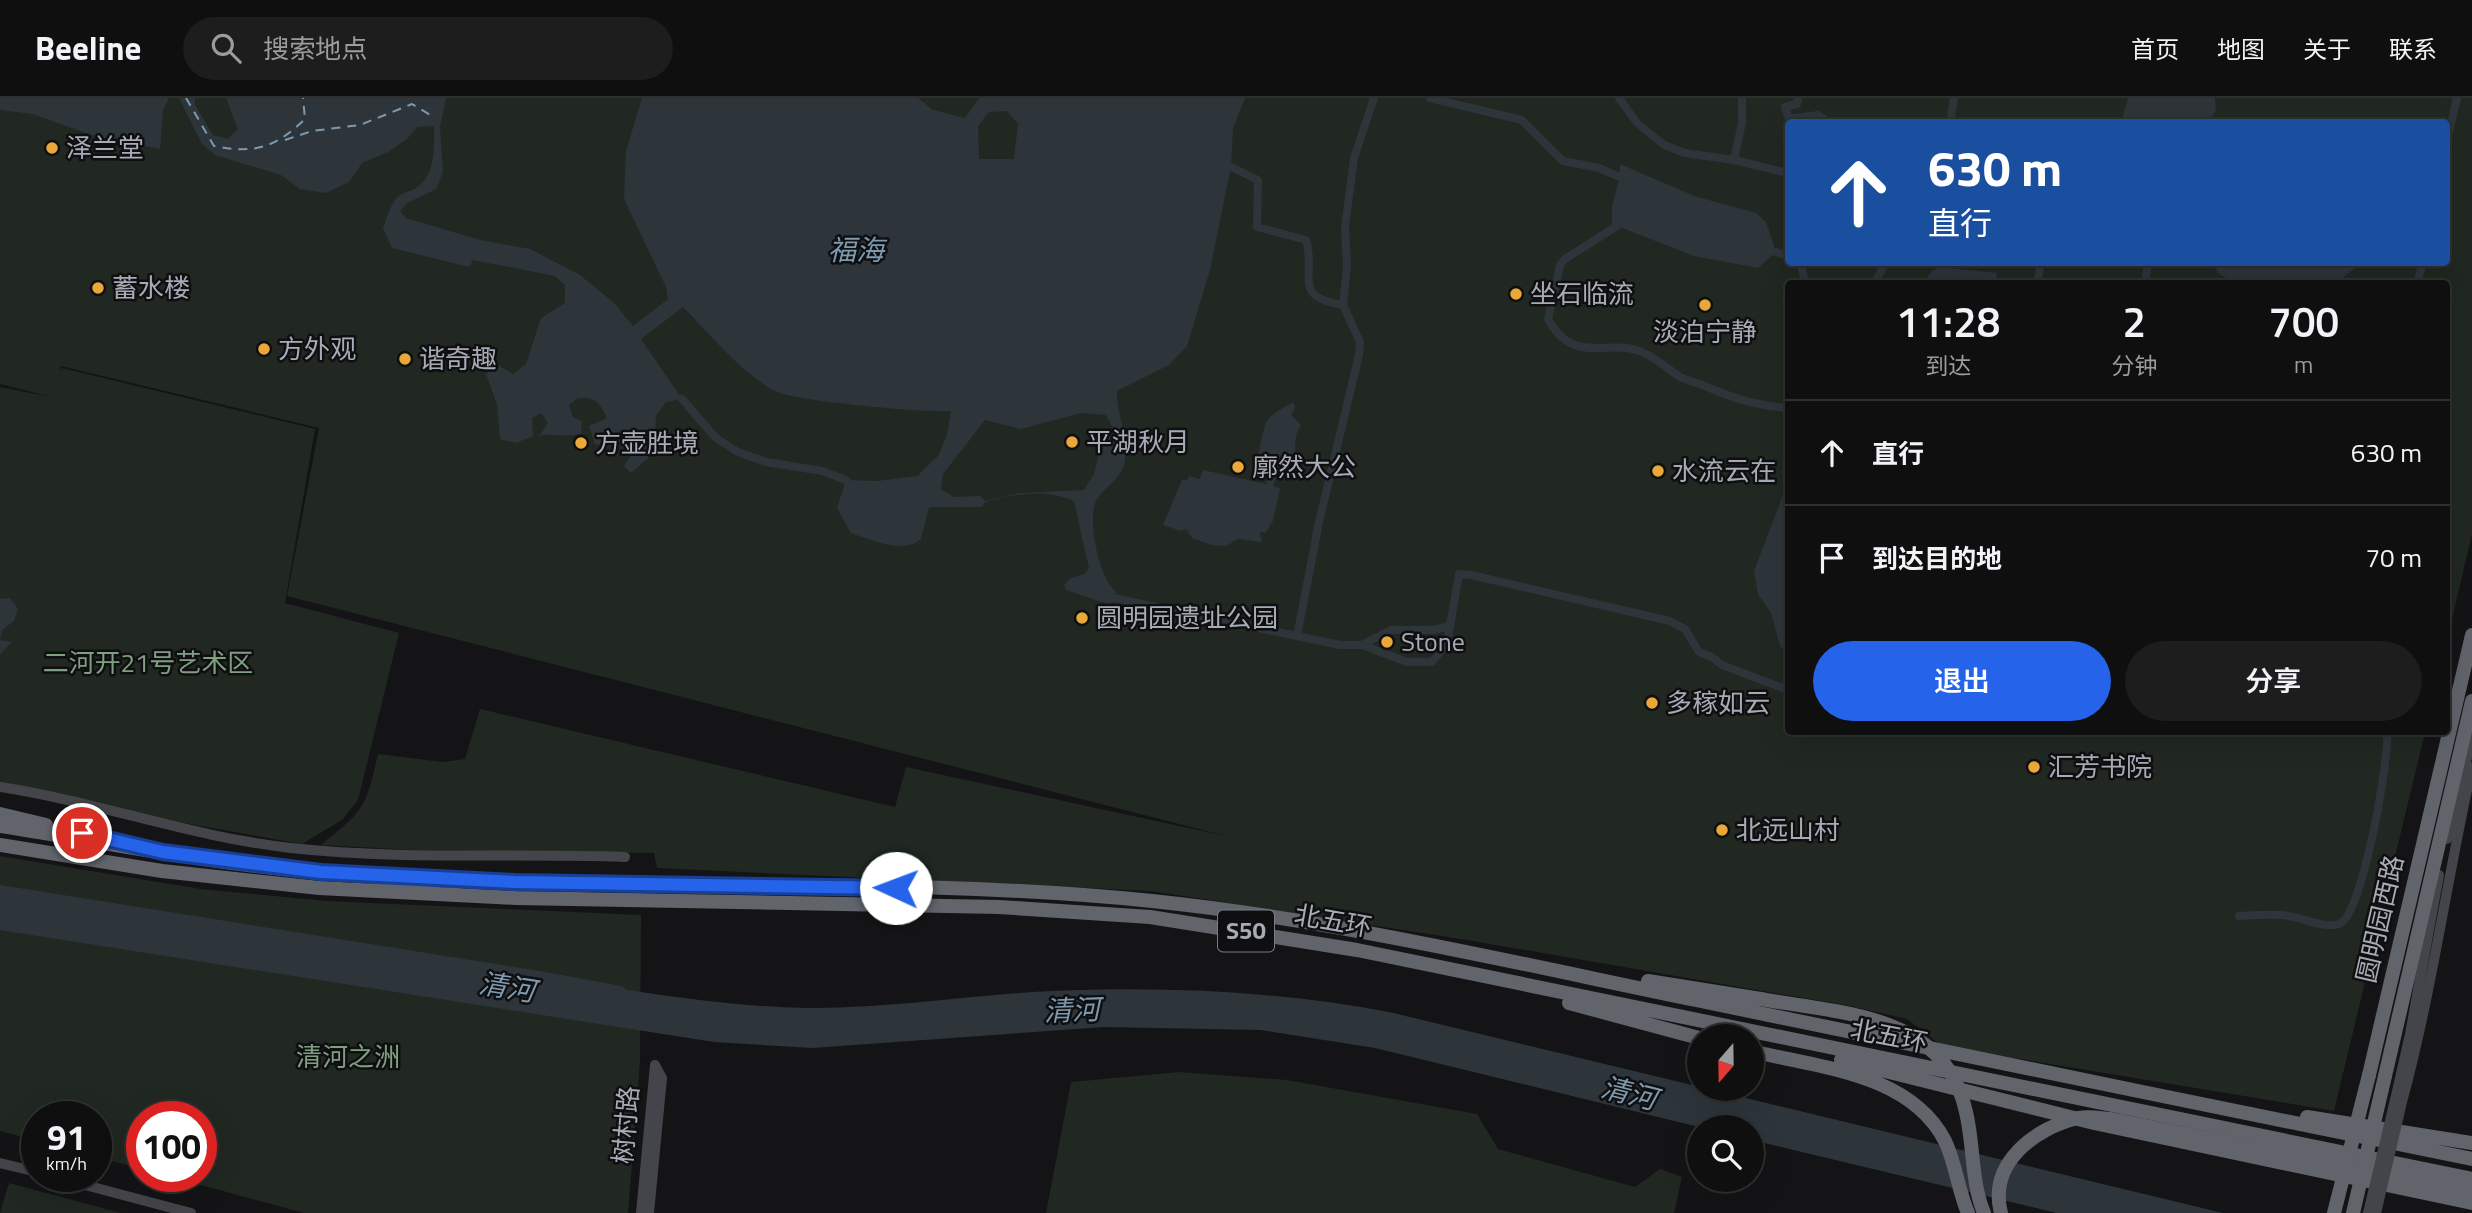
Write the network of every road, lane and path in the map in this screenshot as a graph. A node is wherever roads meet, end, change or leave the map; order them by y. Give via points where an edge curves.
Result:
1 (2472, 635) edge
2 (2472, 701) edge
3 (2450, 729) edge
4 (2449, 735) edge
5 (2472, 737) edge
6 (2472, 767) edge
7 (0, 787) edge
8 (0, 814) edge
9 (0, 826) edge
10 (0, 845) edge
11 (163, 852) junction
12 (625, 857) dead end
13 (1457, 951) junction
14 (1454, 970) junction
15 (1697, 1022) junction
16 (1705, 1024) edge
17 (1687, 1035) edge
18 (1764, 1039) edge
19 (1764, 1054) edge
20 (2406, 1072) junction
21 (2111, 1086) junction
22 (2398, 1101) junction
23 (2472, 1143) edge
24 (2472, 1159) edge
25 (0, 1163) edge
26 (21, 1168) edge
27 (2472, 1179) edge
28 (2472, 1191) edge
29 (112, 1192) edge
30 (2472, 1203) edge
31 (191, 1213) edge
32 (640, 1213) edge
33 (649, 1213) edge
34 (1968, 1213) edge
35 (1984, 1213) edge
36 (2001, 1213) edge
37 (2334, 1213) edge
38 (2353, 1213) edge
39 (2368, 1213) edge
40 (2376, 1213) edge

1 - 3 highway, 圆明园西路, bridge
2 - 38 highway, 圆明园西路, bridge
4 - 37 highway, 圆明园西路, bridge
5 - 20 street, 圆明园西路 via 2427,927
6 - 20 street, 圆明园西路 via 2426,1007
7 - 12 street via 174,828 291,848
8 - 11 highway
9 - 11 highway, 北五环 / S50
10 - 14 highway, 北五环 / S50 via 162,871 320,888 516,898 999,907 1150,917
11 - 13 highway, 北五环 / S50 via 321,872 515,882 999,890 1152,901 1266,916
13 - 21 highway, 北五环 / S50
13 - 35 highway, bridge via 1761,999 1886,1022 1915,1035 1946,1064 1966,1110
14 - 15 highway, 北五环 / S50
14 - 17 highway
15 - 16 highway
15 - 27 highway, 北五环 / S50
18 - 30 highway via 2094,1123
19 - 34 highway via 1886,1085 1917,1103 1946,1143
20 - 22 street, 圆明园西路
21 - 23 highway
21 - 24 highway, 北五环 / S50
22 - 39 street, 圆明园西路, bridge
22 - 40 street, 圆明园西路, bridge
25 - 26 street
28 - 36 highway, bridge via 2110,1118 2081,1117 2048,1128 2024,1143 2001,1183
29 - 31 street
32 - 33 street, 树村路 via 655,1065 662,1078

